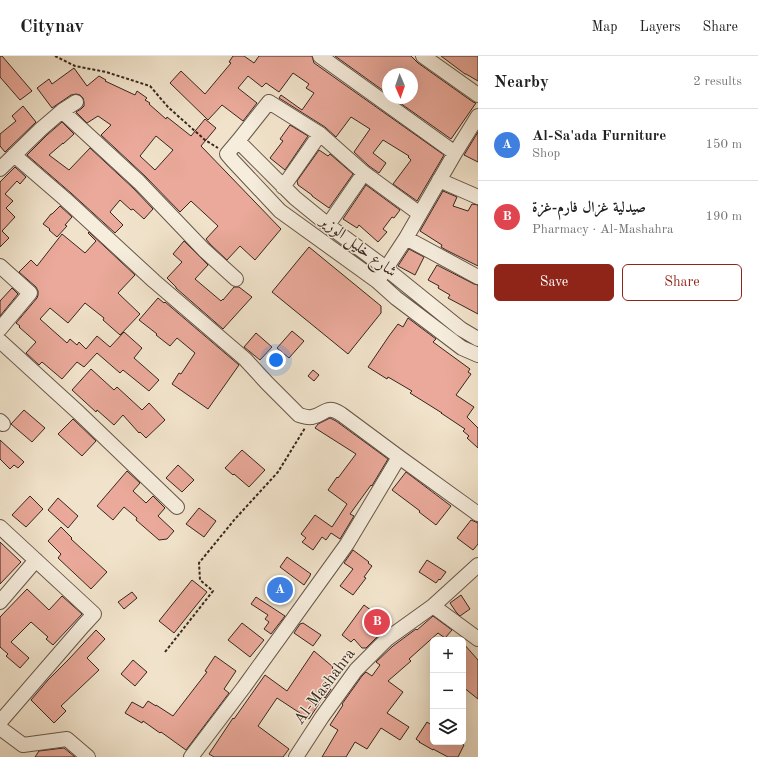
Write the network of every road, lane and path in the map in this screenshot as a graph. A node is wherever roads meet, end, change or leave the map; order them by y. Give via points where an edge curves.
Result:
1 (55, 56) edge
2 (320, 56) edge
3 (423, 56) edge
4 (478, 95) edge
5 (76, 102) dead end
6 (62, 111) junction
7 (478, 116) edge
8 (320, 134) junction
9 (473, 134) edge
10 (238, 141) junction
11 (455, 153) junction
12 (227, 154) junction
13 (14, 155) junction
14 (0, 169) edge
15 (364, 173) junction
16 (440, 180) junction
17 (283, 187) junction
18 (478, 197) edge
19 (420, 214) junction
20 (328, 225) junction
21 (406, 238) junction
22 (0, 266) edge
23 (386, 269) junction
24 (478, 277) edge
25 (236, 278) dead end
26 (377, 281) junction
27 (0, 329) edge
28 (478, 339) edge
29 (0, 341) edge
30 (478, 355) edge
31 (312, 417) junction
32 (398, 457) junction
33 (177, 507) dead end
34 (478, 514) edge
35 (0, 527) edge
36 (36, 560) junction
37 (478, 565) edge
38 (0, 602) edge
39 (433, 606) junction
40 (478, 639) edge
41 (165, 652) dead end
42 (0, 722) edge
43 (0, 728) edge
44 (88, 757) edge
45 (191, 757) edge
46 (296, 757) edge

1 - 12 path via 75,66 106,72 150,86 205,140
2 - 11 street
3 - 4 street
5 - 6 street
6 - 13 street
6 - 25 street via 139,182 204,250
7 - 9 street
8 - 10 street via 269,102
8 - 15 street
8 - 17 street
9 - 11 street
10 - 12 street
10 - 17 street, شارع خليل الوزير
11 - 16 street
12 - 26 street, شارع خليل الوزير via 280,211
13 - 14 street
13 - 31 street via 245,359 299,414
15 - 19 street
15 - 20 street
16 - 18 street
16 - 19 street
17 - 20 street, شارع خليل الوزير
19 - 21 street
20 - 23 street, شارع خليل الوزير
21 - 23 street
21 - 24 street
22 - 27 street via 30,293
23 - 26 street
23 - 28 street, شارع خليل الوزير via 461,329
26 - 30 street, شارع خليل الوزير via 462,348
29 - 33 street
31 - 32 street via 334,409
31 - 41 path via 278,472 234,519 199,562 200,580 213,591
32 - 34 street
32 - 45 street via 348,544
35 - 36 street
36 - 38 street
36 - 42 street via 94,614
37 - 39 street, Al-Mashahra
39 - 40 street
39 - 46 street, Al-Mashahra via 387,639 356,670
43 - 44 street via 23,745 67,739

